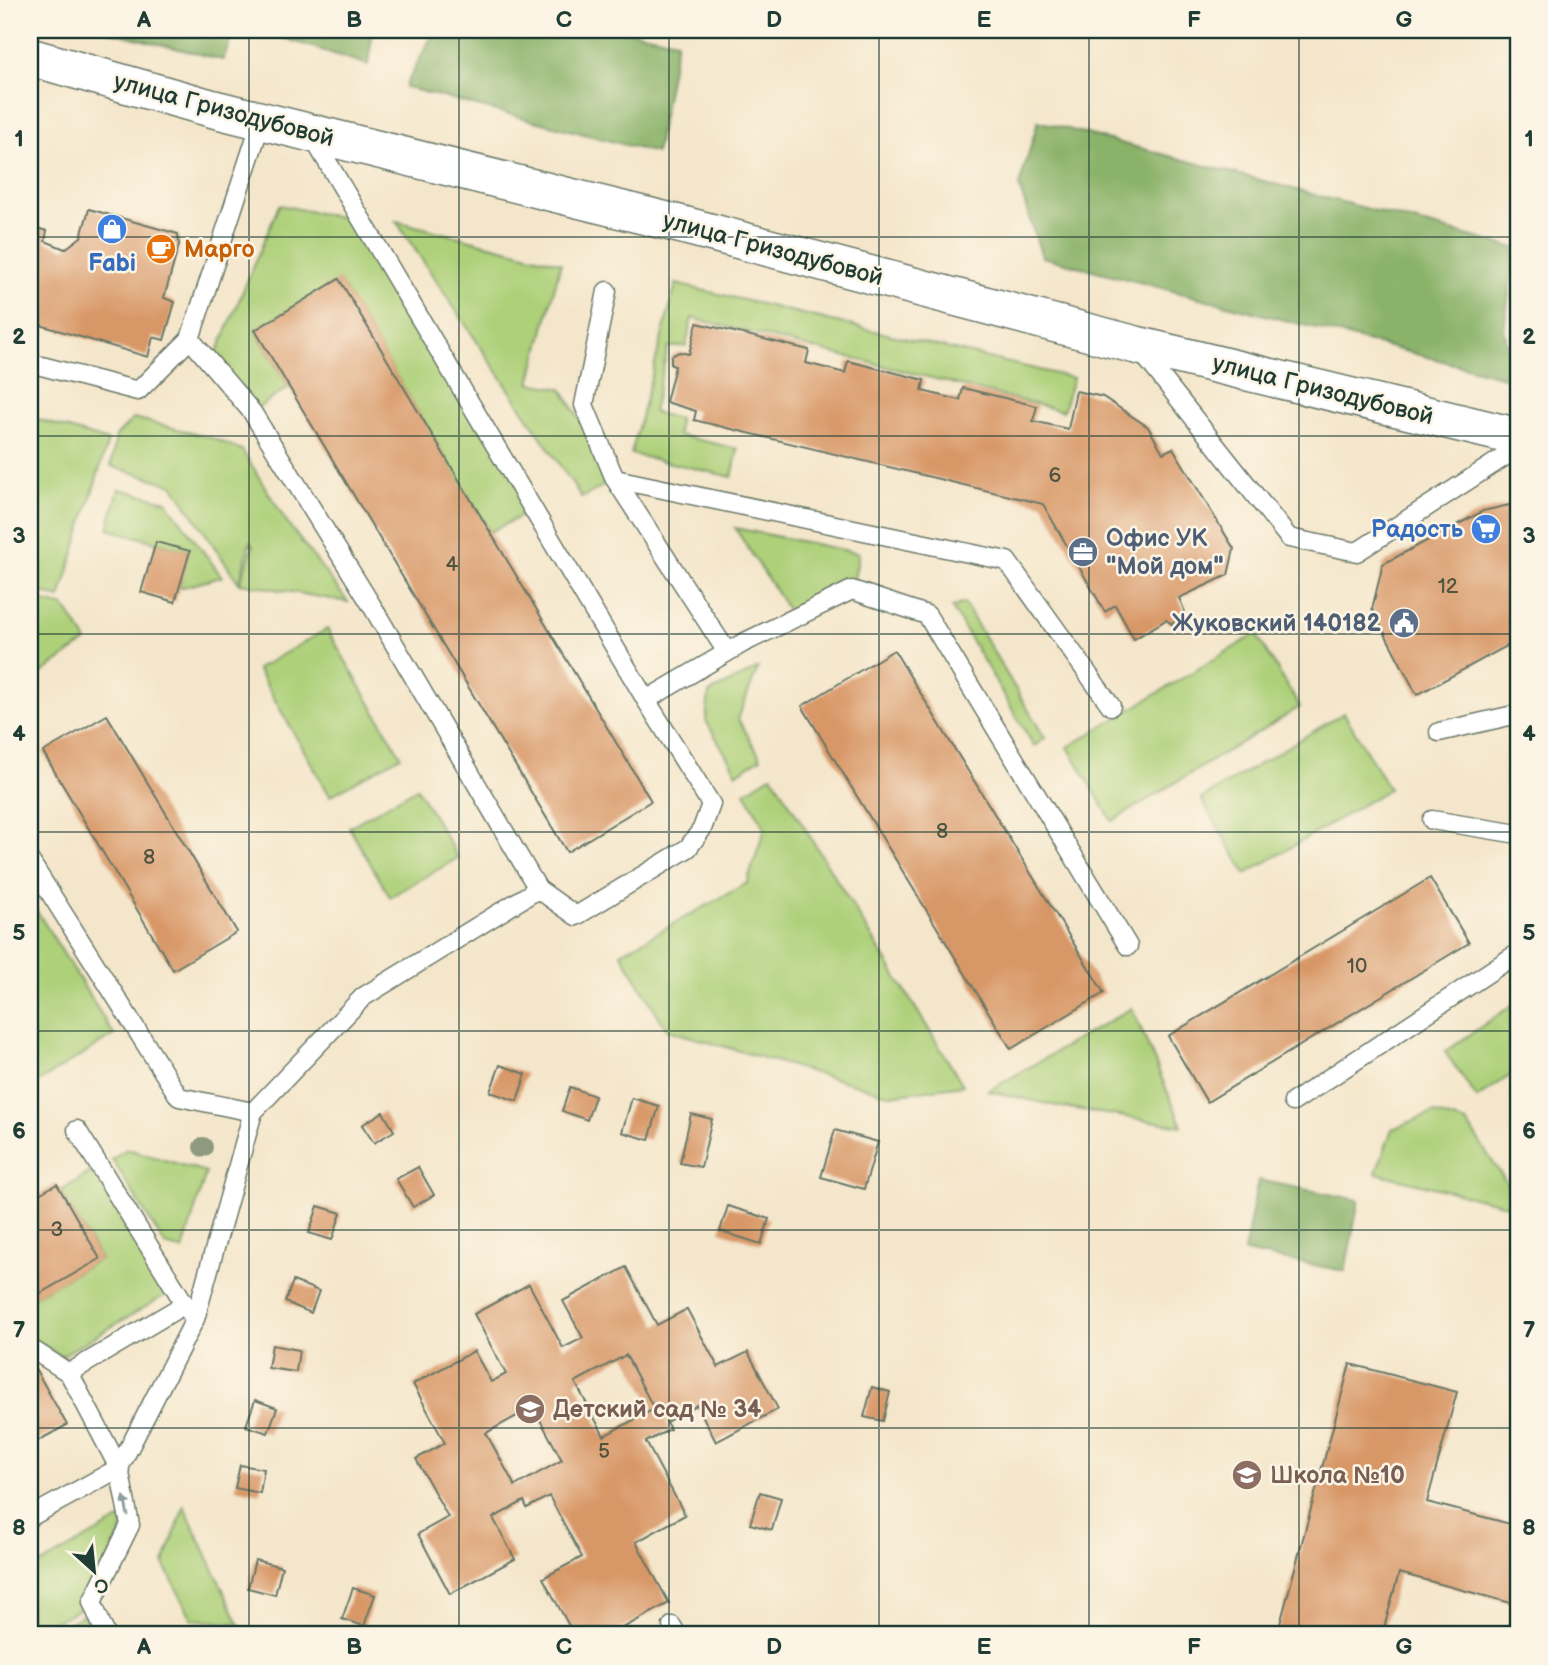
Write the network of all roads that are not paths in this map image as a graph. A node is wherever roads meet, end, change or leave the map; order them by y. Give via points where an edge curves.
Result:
1 (30, 57) edge
2 (262, 120) junction
3 (310, 133) junction
4 (607, 291) dead end
5 (190, 339) junction
6 (1136, 345) junction
7 (30, 363) edge
8 (1518, 437) edge
9 (1518, 448) edge
10 (615, 479) junction
11 (727, 652) junction
12 (646, 700) junction
13 (1111, 706) dead end
14 (1518, 714) edge
15 (1439, 732) dead end
16 (1432, 820) dead end
17 (1518, 834) edge
18 (30, 861) edge
19 (538, 889) junction
20 (1128, 946) dead end
21 (1518, 953) edge
22 (1293, 1102) dead end
23 (253, 1112) junction
24 (78, 1130) dead end
25 (184, 1304) junction
26 (195, 1320) junction
27 (30, 1348) edge
28 (69, 1373) junction
29 (119, 1468) junction
30 (30, 1517) edge
31 (106, 1635) edge

1 - 2 street, улица Гризодубовой
2 - 3 street, улица Гризодубовой
2 - 5 lane
3 - 6 street, улица Гризодубовой via 679,224
3 - 12 lane
4 - 10 lane via 584,405
5 - 7 lane via 138,391
5 - 19 lane via 252,412
6 - 8 street, улица Гризодубовой
6 - 9 lane via 1289,538 1357,552
10 - 11 lane
10 - 13 lane via 1007,561
11 - 12 lane
11 - 20 lane via 852,590 927,615
12 - 19 lane via 711,804 702,829 688,848 576,916
14 - 15 lane
16 - 17 lane
18 - 23 lane via 179,1097
19 - 23 lane via 363,997
21 - 22 lane
23 - 26 lane
24 - 25 lane
25 - 26 lane
25 - 28 lane
26 - 29 lane
27 - 28 lane
28 - 29 lane
29 - 30 lane
31 -> 29 lane via 92,1602 130,1525

